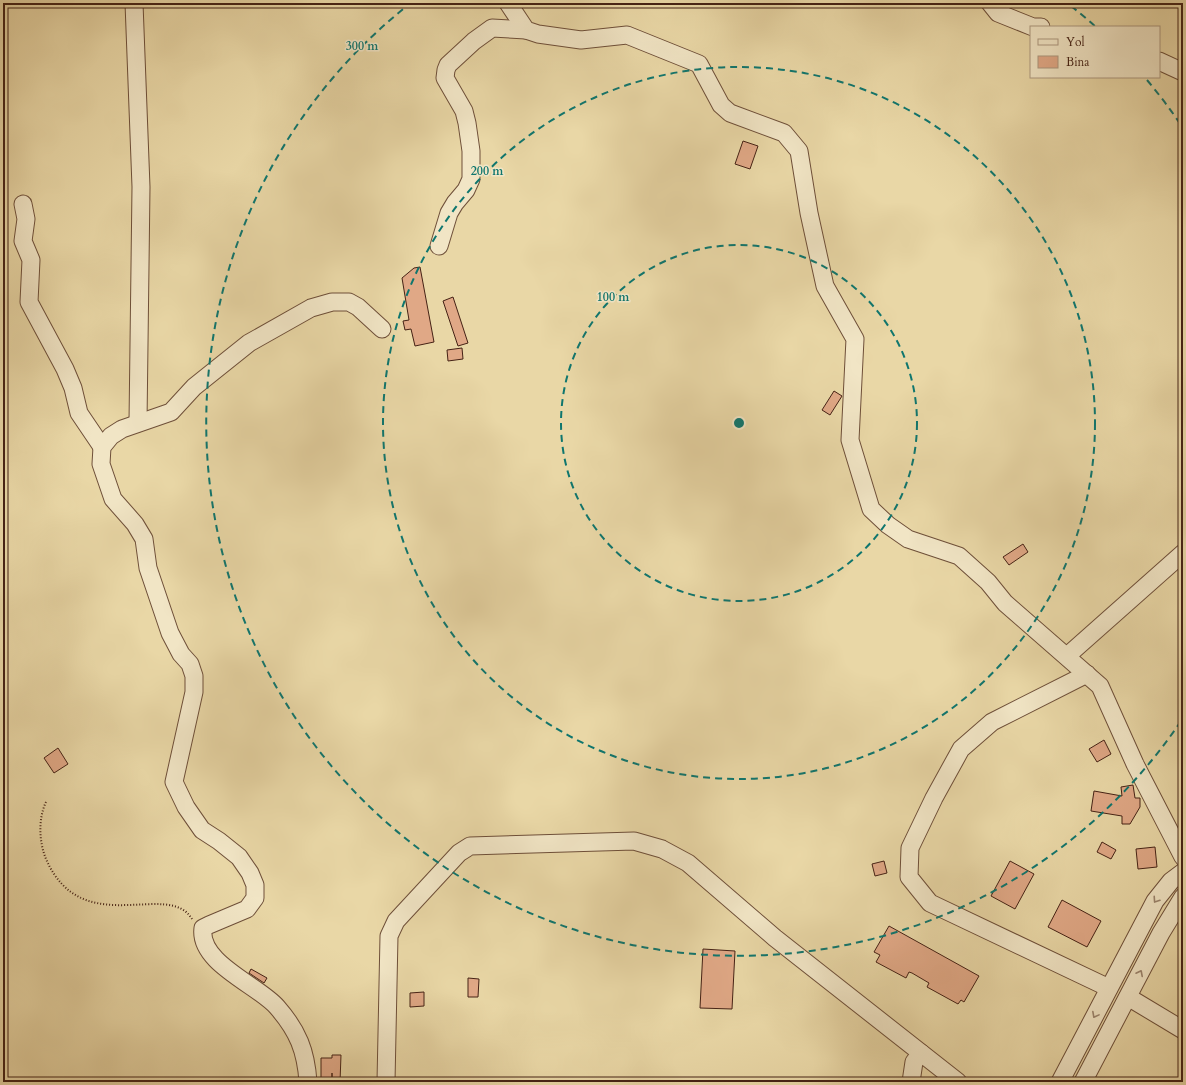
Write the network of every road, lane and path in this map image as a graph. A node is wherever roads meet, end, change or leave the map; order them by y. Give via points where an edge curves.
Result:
1 (134, 3) edge
2 (508, 3) edge
3 (990, 3) edge
4 (1030, 26) edge
5 (526, 30) junction
6 (1160, 62) edge
7 (1183, 72) edge
8 (23, 204) dead end
9 (439, 246) dead end
10 (382, 329) dead end
11 (138, 423) junction
12 (102, 447) junction
13 (1183, 553) edge
14 (1067, 656) junction
15 (1087, 674) junction
16 (3, 676) edge
17 (3, 694) edge
18 (46, 802) dead end
19 (1183, 857) edge
20 (1183, 872) edge
21 (1183, 897) edge
22 (203, 928) junction
23 (1109, 988) junction
24 (1128, 997) junction
25 (1183, 1030) edge
26 (921, 1053) junction
27 (308, 1082) edge
28 (386, 1082) edge
29 (911, 1082) edge
30 (958, 1082) edge
31 (1060, 1082) edge
32 (1083, 1082) edge

1 - 11 street via 141,187
2 - 5 street
3 - 4 street via 998,13
5 - 9 street via 492,28 448,65 445,78 464,111 467,123 471,179 449,213
5 - 14 street via 580,40 627,35 699,64 721,105 730,113 784,133 798,151 825,286 855,339 850,440 871,509 908,539 959,556 988,582 1005,603
6 - 7 street
8 - 12 street via 26,219 23,241 31,260 29,302 65,369 79,413
10 - 11 street via 349,302 332,302 312,308 249,343 194,387 171,412
11 - 12 street via 111,436
12 - 22 street via 101,464 113,499 135,524 144,539 148,568 170,633 181,654 190,664 194,676 194,692 174,782 186,807 202,830 239,858 255,885 255,898 247,909
13 - 14 street
14 - 15 street
15 - 19 street via 1100,686 1135,764
15 - 23 street via 992,722 961,749 910,848 909,877 930,903
16 - 17 path
18 - 22 path via 41,823 44,854 58,882 70,892 94,903 161,904 176,907 188,912 196,925
20 -> 23 street via 1171,881 1155,901
24 -> 21 street
22 - 27 street via 202,937 214,957 229,972 277,1007 295,1031 302,1045
23 -> 31 street
24 - 25 street
24 - 32 street
26 - 28 street via 775,938 688,863 662,849 634,841 470,846 459,853 396,921 389,936
26 - 29 street via 914,1062
26 - 30 street

